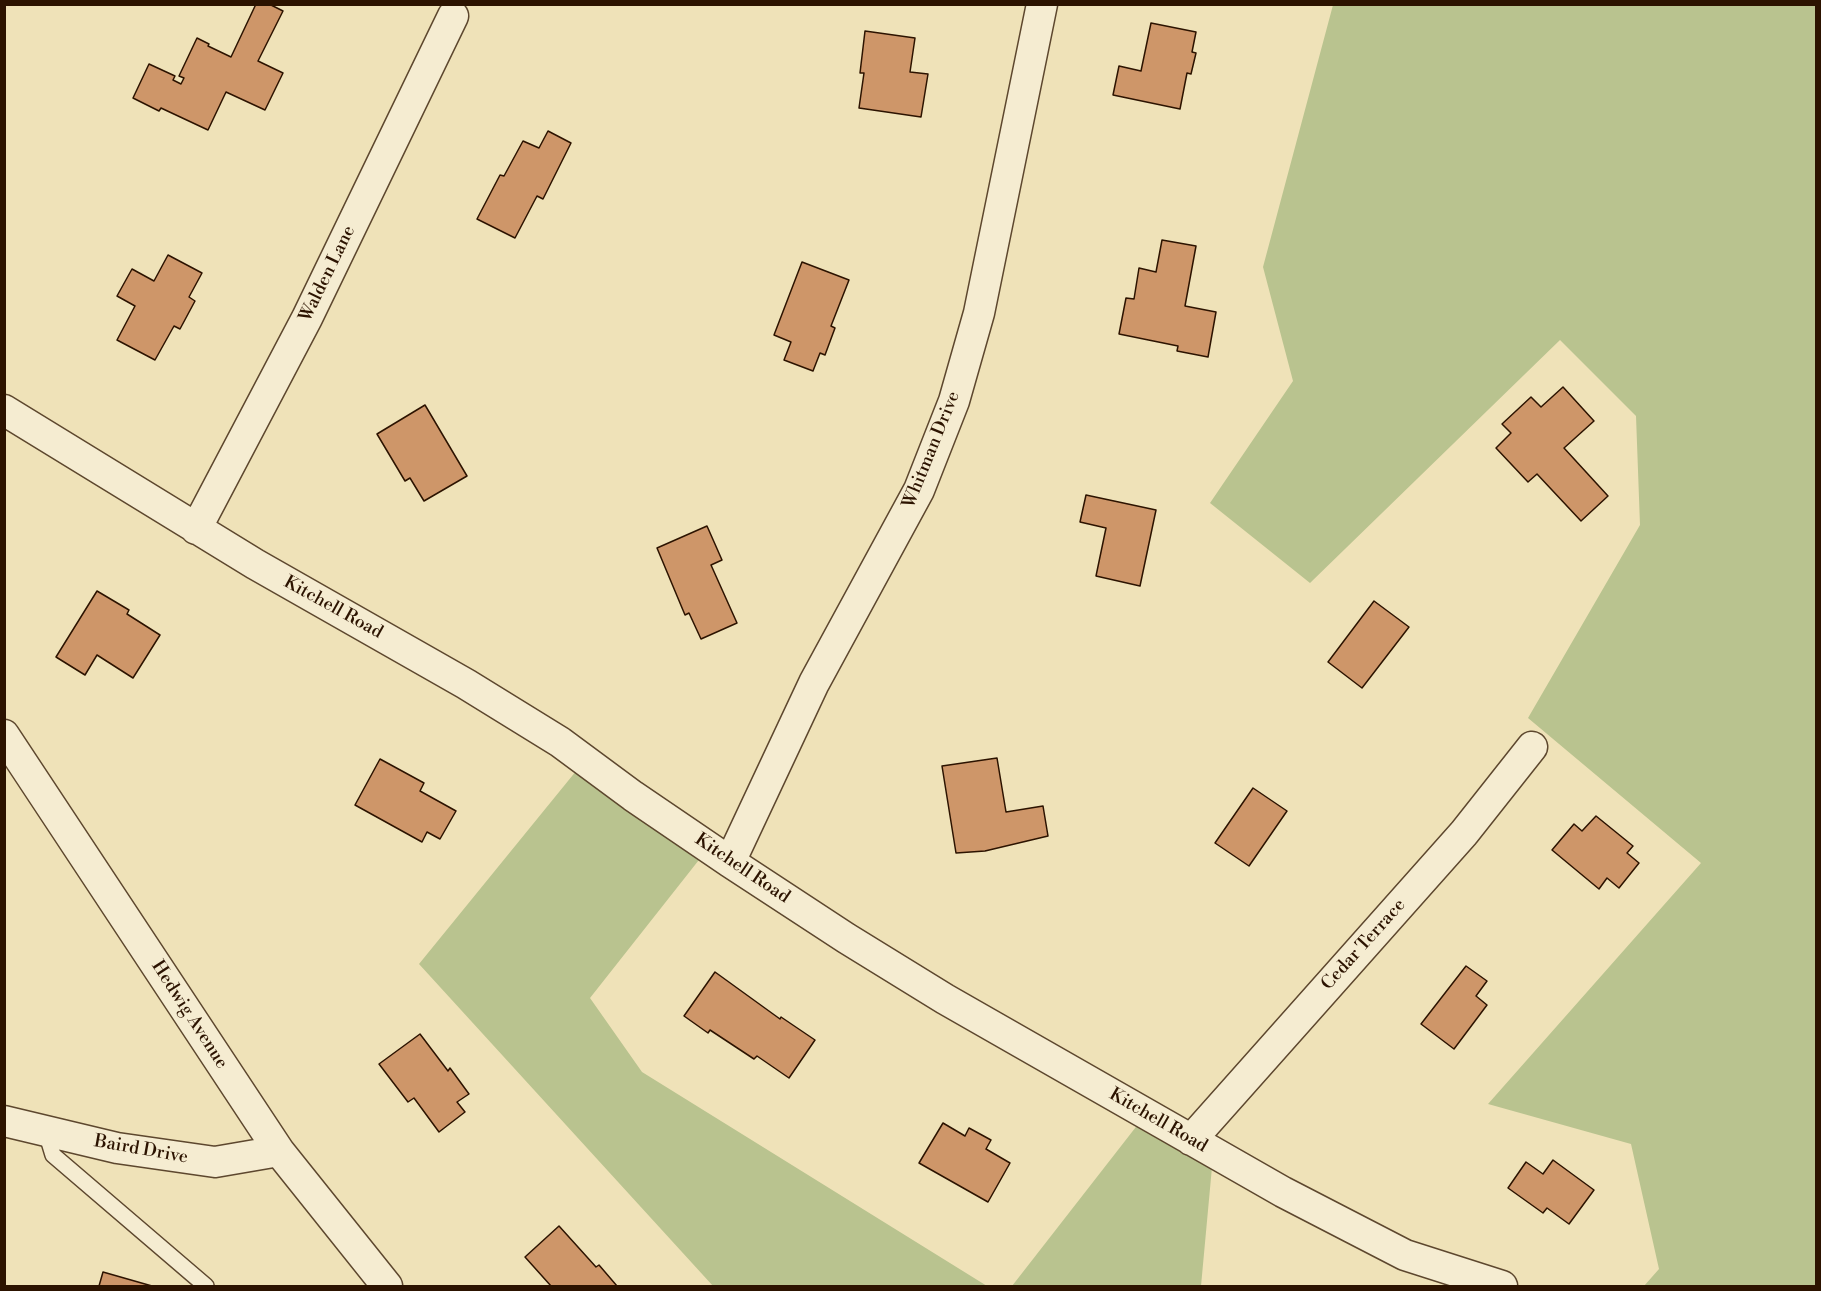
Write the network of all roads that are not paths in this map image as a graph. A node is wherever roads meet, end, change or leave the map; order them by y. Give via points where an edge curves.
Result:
1 (1041, 4) edge
2 (453, 16) dead end
3 (4, 410) edge
4 (196, 529) junction
5 (4, 735) edge
6 (1532, 747) dead end
7 (730, 862) junction
8 (4, 1121) edge
9 (46, 1132) junction
10 (1191, 1140) junction
11 (279, 1151) junction
12 (206, 1287) edge
13 (387, 1287) edge
14 (1502, 1287) edge

1 - 7 street, Whitman Drive via 979,313 954,401 919,490 814,683
2 - 4 street, Walden Lane via 307,318
3 - 4 street, Kitchell Road
4 - 7 street, Kitchell Road via 560,742
5 - 11 street, Hedwig Avenue
6 - 10 street, Cedar Terrace via 1464,833
7 - 10 street, Kitchell Road via 945,999
8 - 9 street, Baird Drive
9 - 11 street, Baird Drive via 117,1148 215,1162
9 - 12 lane via 53,1155
10 - 14 street, Kitchell Road via 1406,1255
11 - 13 street, Hedwig Avenue

